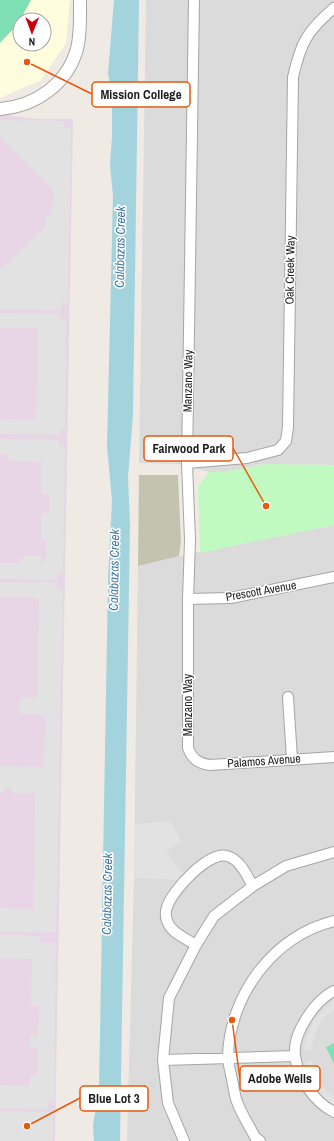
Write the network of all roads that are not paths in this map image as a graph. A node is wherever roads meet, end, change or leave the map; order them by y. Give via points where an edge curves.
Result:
1 (80, 0) edge
2 (194, 0) edge
3 (334, 8) edge
4 (0, 109) edge
5 (187, 463) junction
6 (334, 577) edge
7 (188, 599) junction
8 (288, 697) dead end
9 (334, 757) edge
10 (292, 759) junction
11 (194, 760) joint
12 (334, 852) edge
13 (253, 886) junction
14 (334, 921) edge
15 (196, 945) junction
16 (334, 991) edge
17 (295, 1056) junction
18 (228, 1058) junction
19 (163, 1060) junction
20 (334, 1112) edge
21 (184, 1141) edge
22 (260, 1141) edge

1 - 4 street via 79,40 67,71 53,87 38,98 20,106
2 - 5 street, Manzano Way
3 - 5 street, Oak Creek Way via 302,42 293,77 286,441 278,450 247,458
5 - 7 street, Manzano Way via 190,540
6 - 7 street, Prescott Avenue via 231,598
7 - 11 street, Manzano Way via 188,748
8 - 10 street
9 - 10 street, Palamos Avenue
10 - 11 street, Palamos Avenue via 210,765
12 - 13 street via 286,866
13 - 15 street via 214,916
13 - 15 street via 245,871 234,859 227,856 208,860 196,870 167,906 166,916 168,925 173,930
14 - 18 street via 308,929 290,940 272,955 256,975 245,992 237,1013 231,1031
15 - 19 street via 169,998
16 - 17 street via 325,995 313,1008 298,1037
17 - 18 street
17 - 20 street via 305,1085
18 - 19 street
18 - 22 street via 236,1100
19 - 21 street via 168,1103

